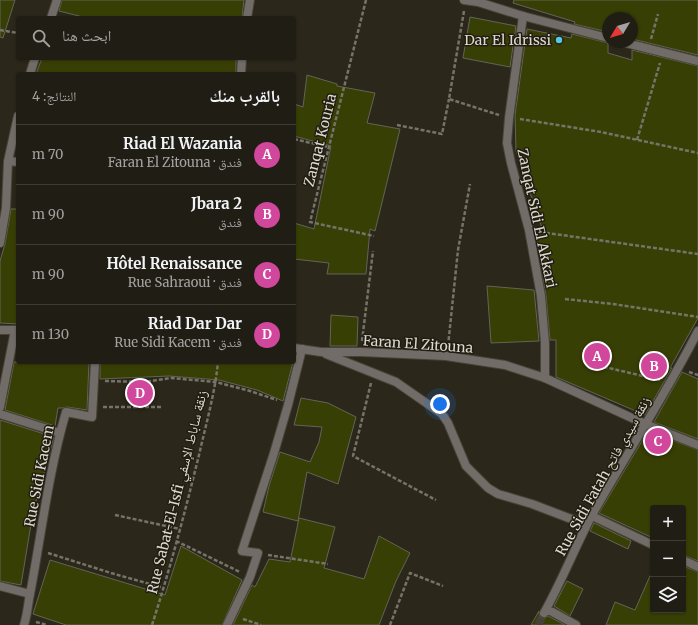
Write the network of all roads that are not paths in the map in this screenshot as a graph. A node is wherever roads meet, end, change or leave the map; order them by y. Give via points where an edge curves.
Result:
1 (57, 0) edge
2 (250, 0) edge
3 (465, 0) edge
4 (479, 1) edge
5 (52, 16) edge
6 (247, 16) edge
7 (523, 16) junction
8 (602, 36) edge
9 (638, 46) edge
10 (34, 60) edge
11 (242, 60) edge
12 (698, 61) edge
13 (31, 72) edge
14 (240, 72) edge
15 (16, 125) edge
16 (8, 161) junction
17 (16, 162) edge
18 (0, 242) edge
19 (0, 330) edge
20 (16, 330) edge
21 (698, 331) edge
22 (298, 348) edge
23 (321, 352) junction
24 (296, 359) edge
25 (95, 364) edge
26 (295, 364) edge
27 (545, 378) junction
28 (0, 407) edge
29 (0, 414) edge
30 (645, 424) junction
31 (60, 433) junction
32 (698, 445) edge
33 (592, 516) junction
34 (588, 525) junction
35 (650, 544) edge
36 (686, 561) edge
37 (698, 567) edge
38 (0, 586) edge
39 (30, 594) junction
40 (24, 625) edge
41 (228, 625) edge
42 (576, 625) edge

1 - 5 street
2 - 6 street
3 - 4 street
4 - 7 street
7 - 8 street
7 - 27 street, Zanqat Sidi El Akkari via 507,142 529,230 541,296
9 - 12 street
10 - 13 street
11 - 14 street
15 - 16 street
16 - 17 street
16 - 18 street via 6,208
19 - 20 street
20 - 28 street
21 - 30 street, Rue Sidi Fatah زنقة سيدي فاتح
22 - 23 street
22 - 24 street
23 - 27 street, Faran El Zitouna via 446,356 505,366
23 - 34 street via 396,382 442,414 466,466 488,488 498,494
25 - 31 street, Rue Sidi Kacem via 92,417 66,412
26 - 41 street via 288,405 242,551 258,553
27 - 30 street, Faran El Zitouna
29 - 31 street
30 - 32 street, Faran El Zitouna
30 - 33 street, Rue Sidi Fatah زنقة سيدي فاتح
31 - 39 street, Rue Sidi Kacem via 48,485
33 - 34 street, Rue Sidi Fatah زنقة سيدي فاتح
33 - 35 street
34 - 42 street, Rue Sidi Fatah زنقة سيدي فاتح via 546,611
36 - 37 street
38 - 39 street
39 - 40 street, Rue Sidi Kacem

